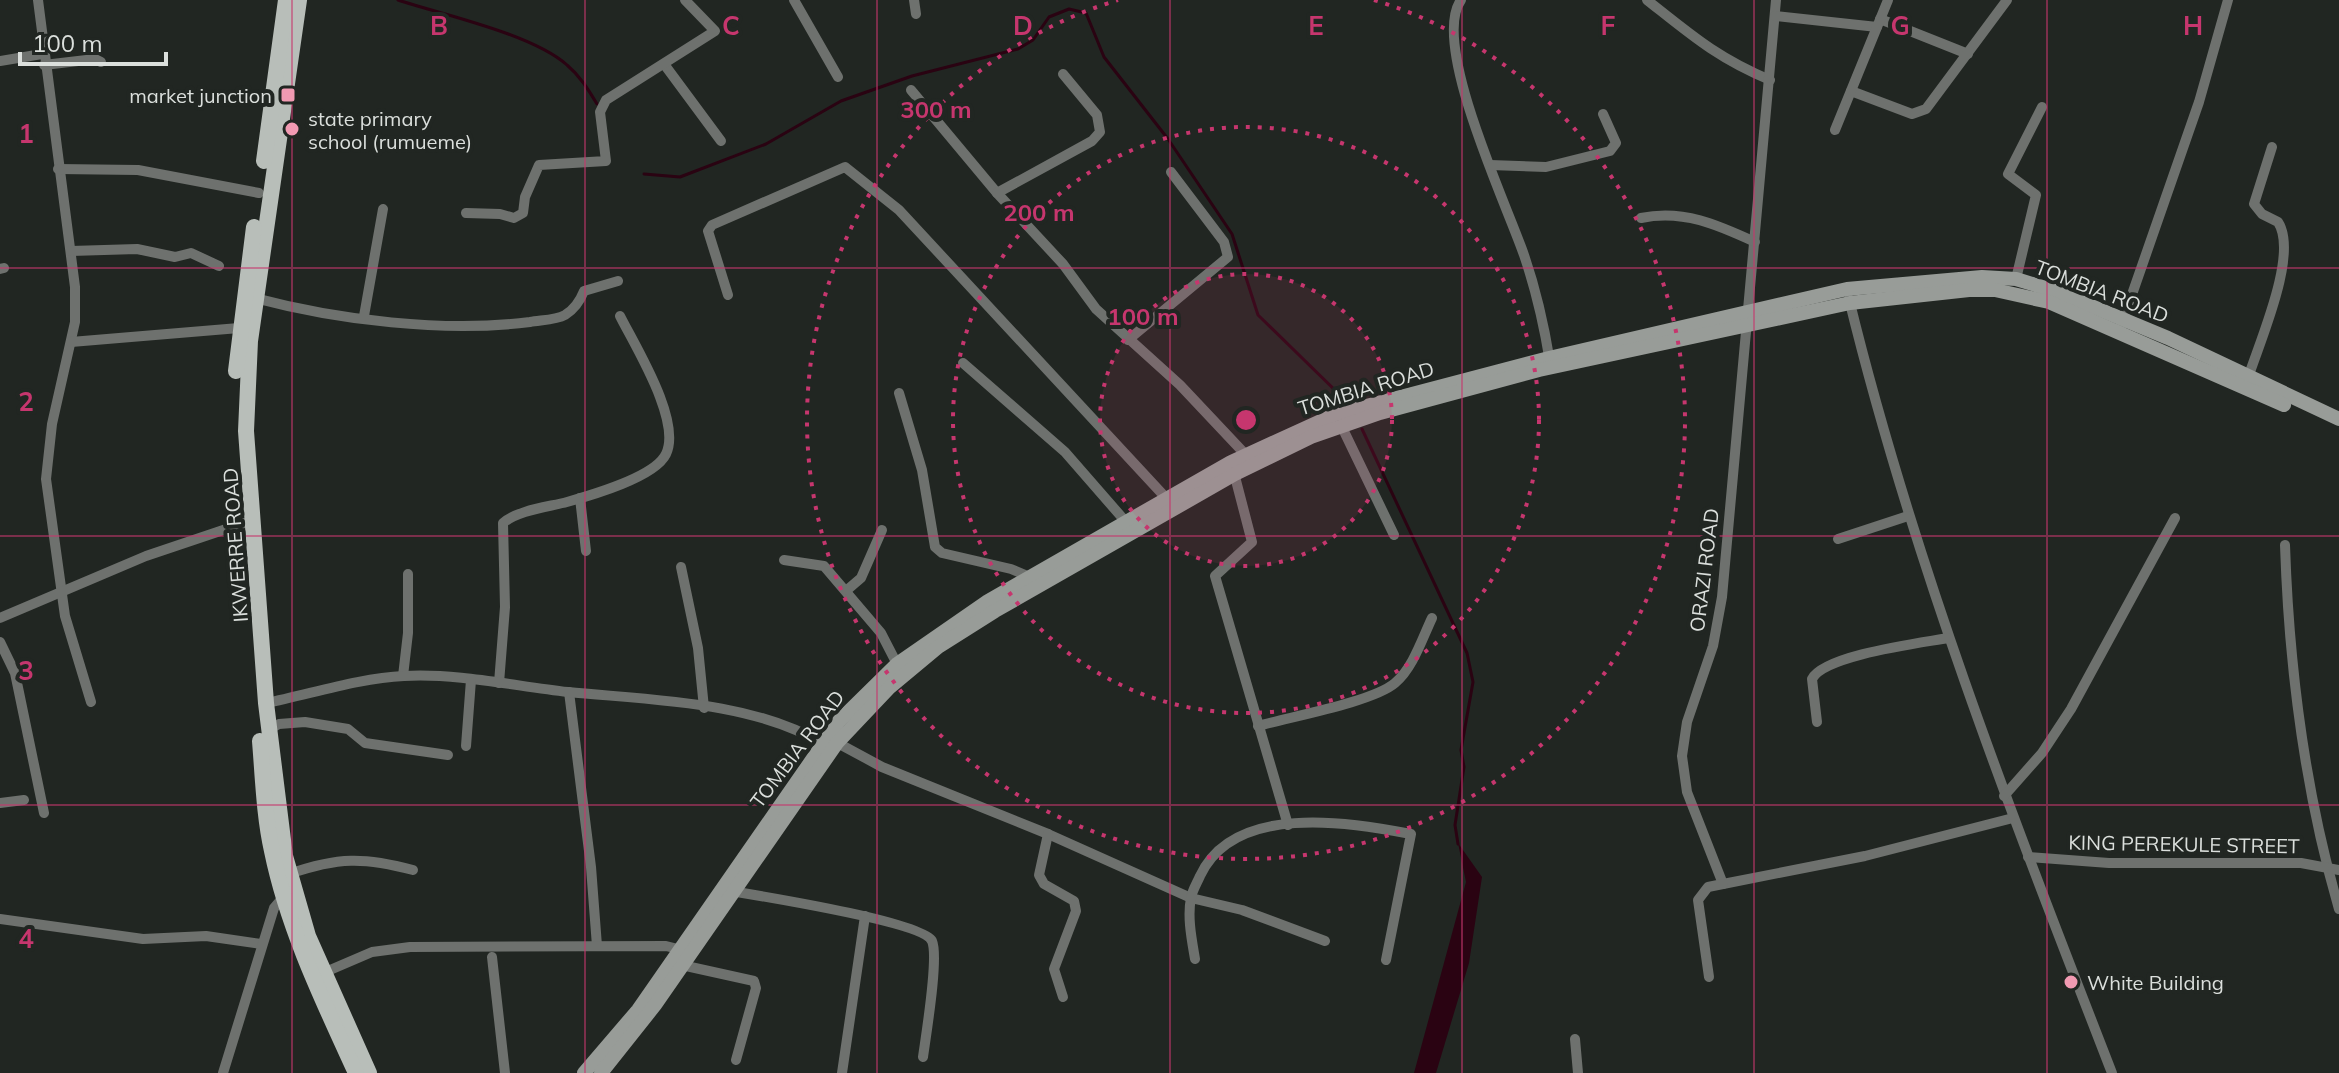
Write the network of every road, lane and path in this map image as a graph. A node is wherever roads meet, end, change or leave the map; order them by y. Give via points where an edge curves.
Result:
1 (38, 0) edge
2 (286, 0) edge
3 (299, 0) edge
4 (685, 0) edge
5 (794, 0) edge
6 (914, 0) edge
7 (1461, 0) edge
8 (1647, 0) edge
9 (1776, 0) edge
10 (1888, 0) edge
11 (2007, 0) edge
12 (2228, 0) edge
13 (916, 14) dead end
14 (1775, 16) junction
15 (1878, 23) junction
16 (1968, 54) junction
17 (43, 60) junction
18 (0, 61) edge
19 (101, 62) dead end
20 (664, 64) junction
21 (1063, 74) dead end
22 (838, 77) dead end
23 (1770, 80) junction
24 (911, 90) dead end
25 (1851, 91) junction
26 (2042, 107) dead end
27 (1603, 114) dead end
28 (1835, 130) dead end
29 (721, 141) dead end
30 (2272, 147) dead end
31 (1490, 165) junction
32 (58, 169) junction
33 (1171, 172) dead end
34 (259, 193) junction
35 (997, 193) junction
36 (383, 209) dead end
37 (466, 213) dead end
38 (1641, 218) dead end
39 (1755, 242) junction
40 (71, 251) junction
41 (219, 266) dead end
42 (2016, 279) junction
43 (618, 281) dead end
44 (728, 295) dead end
45 (1849, 296) junction
46 (255, 298) junction
47 (364, 316) junction
48 (620, 316) dead end
49 (1746, 317) junction
50 (2121, 325) junction
51 (239, 328) junction
52 (1128, 340) junction
53 (71, 342) junction
54 (963, 363) dead end
55 (1550, 363) junction
56 (2248, 378) junction
57 (899, 393) dead end
58 (2339, 419) edge
59 (1339, 420) junction
60 (2339, 430) edge
61 (1245, 454) junction
62 (1233, 468) junction
63 (580, 498) junction
64 (1167, 499) junction
65 (1908, 516) junction
66 (2175, 518) dead end
67 (1126, 522) junction
68 (244, 523) junction
69 (882, 530) dead end
70 (1394, 535) dead end
71 (1838, 539) dead end
72 (2285, 545) dead end
73 (586, 551) dead end
74 (784, 560) dead end
75 (681, 567) dead end
76 (408, 574) dead end
77 (1030, 577) junction
78 (847, 590) junction
79 (61, 592) junction
80 (0, 618) edge
81 (1432, 618) dead end
82 (1948, 638) junction
83 (0, 642) edge
84 (897, 664) junction
85 (403, 676) junction
86 (471, 680) junction
87 (499, 683) junction
88 (569, 692) junction
89 (91, 702) dead end
90 (266, 703) junction
91 (704, 708) junction
92 (1817, 722) dead end
93 (1258, 726) junction
94 (270, 729) junction
95 (829, 742) junction
96 (466, 746) dead end
97 (448, 755) dead end
98 (2004, 796) junction
99 (24, 800) dead end
100 (0, 803) edge
101 (44, 813) dead end
102 (2013, 818) junction
103 (1288, 825) junction
104 (1048, 834) junction
105 (2028, 857) junction
106 (413, 870) dead end
107 (2333, 870) edge
108 (289, 874) junction
109 (1723, 884) junction
110 (727, 890) junction
111 (289, 894) junction
112 (1191, 898) junction
113 (2339, 909) edge
114 (865, 916) junction
115 (0, 919) edge
116 (1325, 941) dead end
117 (261, 944) junction
118 (597, 946) junction
119 (492, 957) dead end
120 (681, 957) junction
121 (1195, 959) dead end
122 (1386, 960) dead end
123 (323, 973) junction
124 (1709, 977) dead end
125 (1063, 997) dead end
126 (1575, 1039) dead end
127 (923, 1057) dead end
128 (736, 1060) dead end
129 (223, 1073) edge
130 (356, 1073) edge
131 (369, 1073) edge
132 (505, 1073) edge
133 (584, 1073) edge
134 (601, 1073) edge
135 (842, 1073) edge
136 (1578, 1073) edge
137 (2112, 1073) edge

1 - 17 street
2 - 34 main road, IKWERRE ROAD
3 - 46 main road, IKWERRE ROAD
4 - 20 street via 715,31
5 - 22 street
6 - 13 street
7 - 31 street via 1453,18 1457,61
8 - 23 street via 1705,48
9 - 14 street, ORAZI ROAD
10 - 15 street
11 - 16 street
12 - 50 street via 2199,102
14 - 15 street
14 - 23 street, ORAZI ROAD
15 - 16 street
15 - 25 street
16 - 25 street via 1932,103 1918,113
17 - 18 street
17 - 19 street
17 - 32 street
20 - 29 street
20 - 37 street via 606,100 600,112 606,161 539,165 523,213 514,218
21 - 35 street via 1097,115 1100,132
23 - 39 street, ORAZI ROAD
24 - 35 street
25 - 28 street
26 - 42 street via 2008,174 2036,195
27 - 31 street via 1616,143 1610,151 1546,167
30 - 56 street via 2254,204 2283,229 2284,252
31 - 55 street via 1545,324
32 - 34 street via 138,170
32 - 40 street
33 - 52 street via 1224,242 1228,257
34 - 51 main road, IKWERRE ROAD
35 - 52 street
36 - 47 street
38 - 39 street via 1697,218
39 - 49 street, ORAZI ROAD
40 - 41 street via 137,249 175,257 191,253
40 - 53 street
42 - 45 main road, TOMBIA ROAD via 1950,278
42 - 50 main road, TOMBIA ROAD
43 - 47 street via 584,291 562,317 514,324 408,323
44 - 64 street via 711,249 712,225 845,167 899,210
45 - 49 main road, TOMBIA ROAD
45 - 50 main road, TOMBIA ROAD via 1995,290
45 - 65 street
46 - 47 street
46 - 90 main road, IKWERRE ROAD via 246,403
48 - 63 street via 662,401 670,442 656,466
49 - 55 main road, TOMBIA ROAD
49 - 109 street, ORAZI ROAD via 1722,597 1682,756 1687,792
50 - 56 main road, TOMBIA ROAD
50 - 60 main road, TOMBIA ROAD
51 - 53 street
51 - 68 main road, IKWERRE ROAD via 235,409
52 - 61 street via 1180,385
53 - 79 street via 46,479
54 - 67 street via 1065,452
55 - 59 main road, TOMBIA ROAD
56 - 58 main road, TOMBIA ROAD
57 - 77 street via 922,470 935,547
59 - 61 main road, TOMBIA ROAD
59 - 62 main road, TOMBIA ROAD
59 - 70 street
61 - 62 main road, TOMBIA ROAD
62 - 64 main road, TOMBIA ROAD
62 - 93 street via 1252,542 1215,576
62 - 95 main road, TOMBIA ROAD via 938,647
63 - 73 street
63 - 87 street via 503,523 505,607
64 - 67 main road, TOMBIA ROAD
65 - 71 street
65 - 82 street
66 - 98 street via 2078,697 2042,753
67 - 77 main road, TOMBIA ROAD
68 - 79 street
68 - 111 main road, IKWERRE ROAD via 268,830
69 - 78 street via 861,578
72 - 107 street via 2312,807
74 - 78 street via 824,566
75 - 91 street
76 - 85 street
77 - 84 main road, TOMBIA ROAD via 941,630
78 - 84 street via 881,633
79 - 80 street
79 - 89 street
81 - 93 street via 1405,673 1394,684 1372,695
82 - 92 street via 1890,648 1815,673
82 - 98 street
83 - 101 street via 15,673
84 - 95 main road, TOMBIA ROAD
85 - 86 street
85 - 90 street
86 - 87 street
86 - 96 street
87 - 88 street
88 - 91 street
88 - 118 street
90 - 94 main road, IKWERRE ROAD
91 - 95 street via 771,720
93 - 103 street
94 - 97 street via 305,722 348,729 365,743
94 - 108 main road, IKWERRE ROAD
95 - 104 street
95 - 110 main road, TOMBIA ROAD
98 - 102 street
99 - 100 street
102 - 105 street
102 - 109 street via 1865,856
103 - 112 street via 1257,829 1228,842 1205,865
103 - 122 street via 1335,822 1411,834
104 - 112 street
104 - 125 street via 1039,875 1044,884 1074,901 1076,911 1054,969
105 - 107 street, KING PEREKULE STREET via 2109,863 2301,863
105 - 137 street
106 - 108 street via 376,860 342,859
107 - 113 street
108 - 111 main road, IKWERRE ROAD
109 - 124 street via 1708,887 1698,900
110 - 114 street
110 - 120 main road, TOMBIA ROAD
111 - 117 street via 274,908
111 - 123 main road, IKWERRE ROAD
111 - 130 main road, IKWERRE ROAD via 308,969
112 - 116 street via 1242,910
112 - 121 street
114 - 127 street via 930,937 934,945
114 - 135 street
115 - 117 street via 143,939 206,936
117 - 129 street
118 - 120 street
118 - 123 street via 392,948
119 - 132 street
120 - 128 street via 754,981
120 - 133 main road, TOMBIA ROAD
120 - 134 main road, TOMBIA ROAD via 621,1052
123 - 131 main road, IKWERRE ROAD
126 - 136 street

